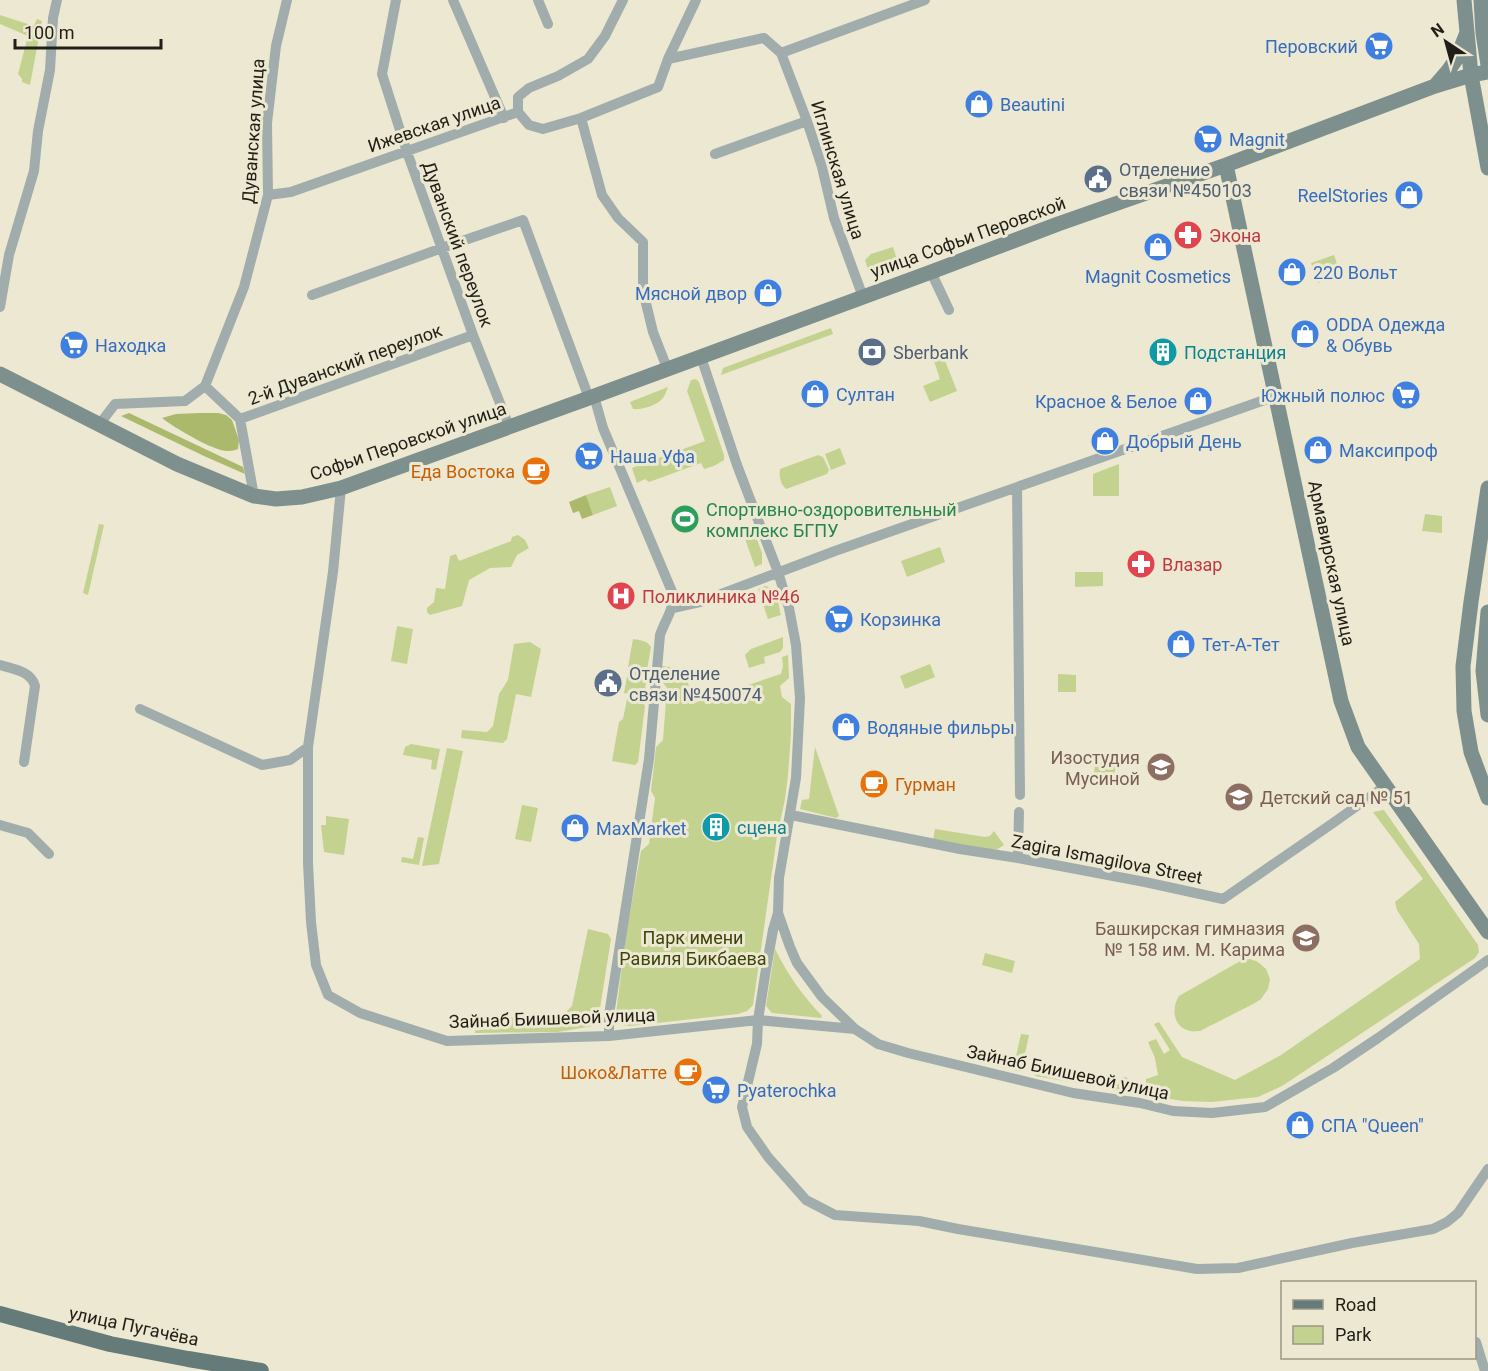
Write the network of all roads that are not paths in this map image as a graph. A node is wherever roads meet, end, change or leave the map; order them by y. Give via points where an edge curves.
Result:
1 (57, 0) edge
2 (287, 0) edge
3 (396, 0) edge
4 (453, 0) edge
5 (538, 0) edge
6 (623, 0) edge
7 (696, 0) edge
8 (925, 0) edge
9 (1464, 0) edge
10 (1481, 0) edge
11 (548, 24) dead end
12 (1467, 32) junction
13 (781, 53) junction
14 (668, 59) junction
15 (1488, 65) edge
16 (1488, 72) edge
17 (1471, 75) junction
18 (1435, 86) junction
19 (518, 112) junction
20 (504, 118) junction
21 (581, 118) junction
22 (807, 121) junction
23 (407, 152) junction
24 (715, 154) dead end
25 (1226, 165) junction
26 (1488, 168) edge
27 (268, 195) junction
28 (441, 248) junction
29 (931, 272) junction
30 (312, 295) dead end
31 (862, 297) junction
32 (0, 307) edge
33 (949, 310) dead end
34 (473, 335) junction
35 (700, 357) junction
36 (668, 368) junction
37 (0, 374) edge
38 (205, 386) junction
39 (1276, 396) junction
40 (592, 397) junction
41 (240, 419) junction
42 (99, 425) junction
43 (509, 426) junction
44 (1017, 487) junction
45 (341, 488) junction
46 (1488, 488) edge
47 (254, 496) junction
48 (778, 572) junction
49 (672, 608) junction
50 (1488, 612) edge
51 (0, 665) edge
52 (140, 709) dead end
53 (1488, 715) edge
54 (308, 747) junction
55 (24, 762) dead end
56 (1385, 786) junction
57 (1020, 795) dead end
58 (1488, 798) edge
59 (1019, 812) dead end
60 (790, 815) junction
61 (0, 825) edge
62 (50, 854) dead end
63 (1018, 858) junction
64 (778, 913) junction
65 (1488, 932) edge
66 (1488, 960) edge
67 (758, 1020) junction
68 (855, 1029) junction
69 (609, 1036) junction
70 (1488, 1169) edge
71 (0, 1314) edge
72 (1476, 1345) edge
73 (261, 1371) edge
74 (1485, 1371) edge

1 - 32 street via 34,171 9,255
2 - 27 street, Дуванская улица via 276,46 267,123
3 - 23 street, Дуванский переулок via 382,74
4 - 20 street
5 - 11 street
6 - 19 street via 588,59 529,88 518,97
7 - 14 street, Ижевская улица
8 - 13 street
9 - 12 main road
10 - 15 main road
12 - 17 main road
12 - 18 main road via 1457,58
13 - 14 street via 764,38
13 - 22 street, Иглинская улица
14 - 21 street, Ижевская улица via 658,87
16 - 17 main road, улица Софьи Перовской
17 - 18 main road, улица Софьи Перовской
17 - 26 main road
18 - 25 main road, улица Софьи Перовской
19 - 20 street, Ижевская улица
19 - 21 street, Ижевская улица via 529,125 543,129
20 - 23 street, Ижевская улица
21 - 36 street via 602,195 618,218 643,242 643,291 653,332
22 - 24 street
22 - 31 street, Иглинская улица via 834,218
23 - 27 street, Ижевская улица via 291,192
23 - 28 street, Дуванский переулок
25 - 29 main road, улица Софьи Перовской
25 - 39 main road, Армавирская улица
27 - 38 street, Дуванская улица via 244,287
28 - 30 street
28 - 34 street, Дуванский переулок
28 - 40 street via 523,220
29 - 31 main road, улица Софьи Перовской
29 - 33 street
31 - 35 main road, улица Софьи Перовской
34 - 41 street, 2-й Дуванский переулок
34 - 43 street, Дуванский переулок
35 - 36 main road, Софьи Перовской улица
35 - 48 street, Зайнаб Биишевой улица
36 - 40 main road, Софьи Перовской улица
37 - 42 main road, Софьи Перовской улица
38 - 41 street, 2-й Дуванский переулок
38 - 42 street via 185,401 115,404
39 - 44 street
39 - 56 main road, Армавирская улица via 1341,701 1358,747
40 - 43 main road, Софьи Перовской улица
40 - 49 street via 673,594
41 - 47 street
42 - 47 main road, Софьи Перовской улица
43 - 45 main road, Софьи Перовской улица
44 - 48 street
44 - 57 street
45 - 47 main road, Софьи Перовской улица via 302,497
45 - 54 street, Зайнаб Биишевой улица
46 - 58 main road via 1463,666 1469,742
48 - 49 street via 700,602
48 - 60 street, Зайнаб Биишевой улица via 796,645 800,698
49 - 69 street via 660,634 649,759
50 - 53 main road via 1483,671
51 - 55 street via 27,674 34,681
52 - 54 street via 262,765 290,760
54 - 69 street, Зайнаб Биишевой улица via 311,922 316,965 328,995 360,1013 447,1041
56 - 63 street, Zagira Ismagilova Street via 1223,899
56 - 65 main road, Армавирская улица
59 - 63 street
60 - 63 street, Zagira Ismagilova Street
60 - 64 street, Зайнаб Биишевой улица via 779,878
61 - 62 street via 28,833
64 - 67 street
64 - 68 street, Зайнаб Биишевой улица via 797,963 822,997
66 - 68 street, Зайнаб Биишевой улица via 1342,1062 1265,1107 1212,1113 1173,1111 1073,1093 888,1047
67 - 68 street, Зайнаб Биишевой улица
67 - 69 street, Зайнаб Биишевой улица
67 - 70 street via 757,1044 742,1107 747,1127 806,1200 835,1215 919,1221 1197,1269 1238,1268 1433,1229 1458,1213
71 - 73 main road, улица Пугачёва via 120,1346
72 - 74 street

